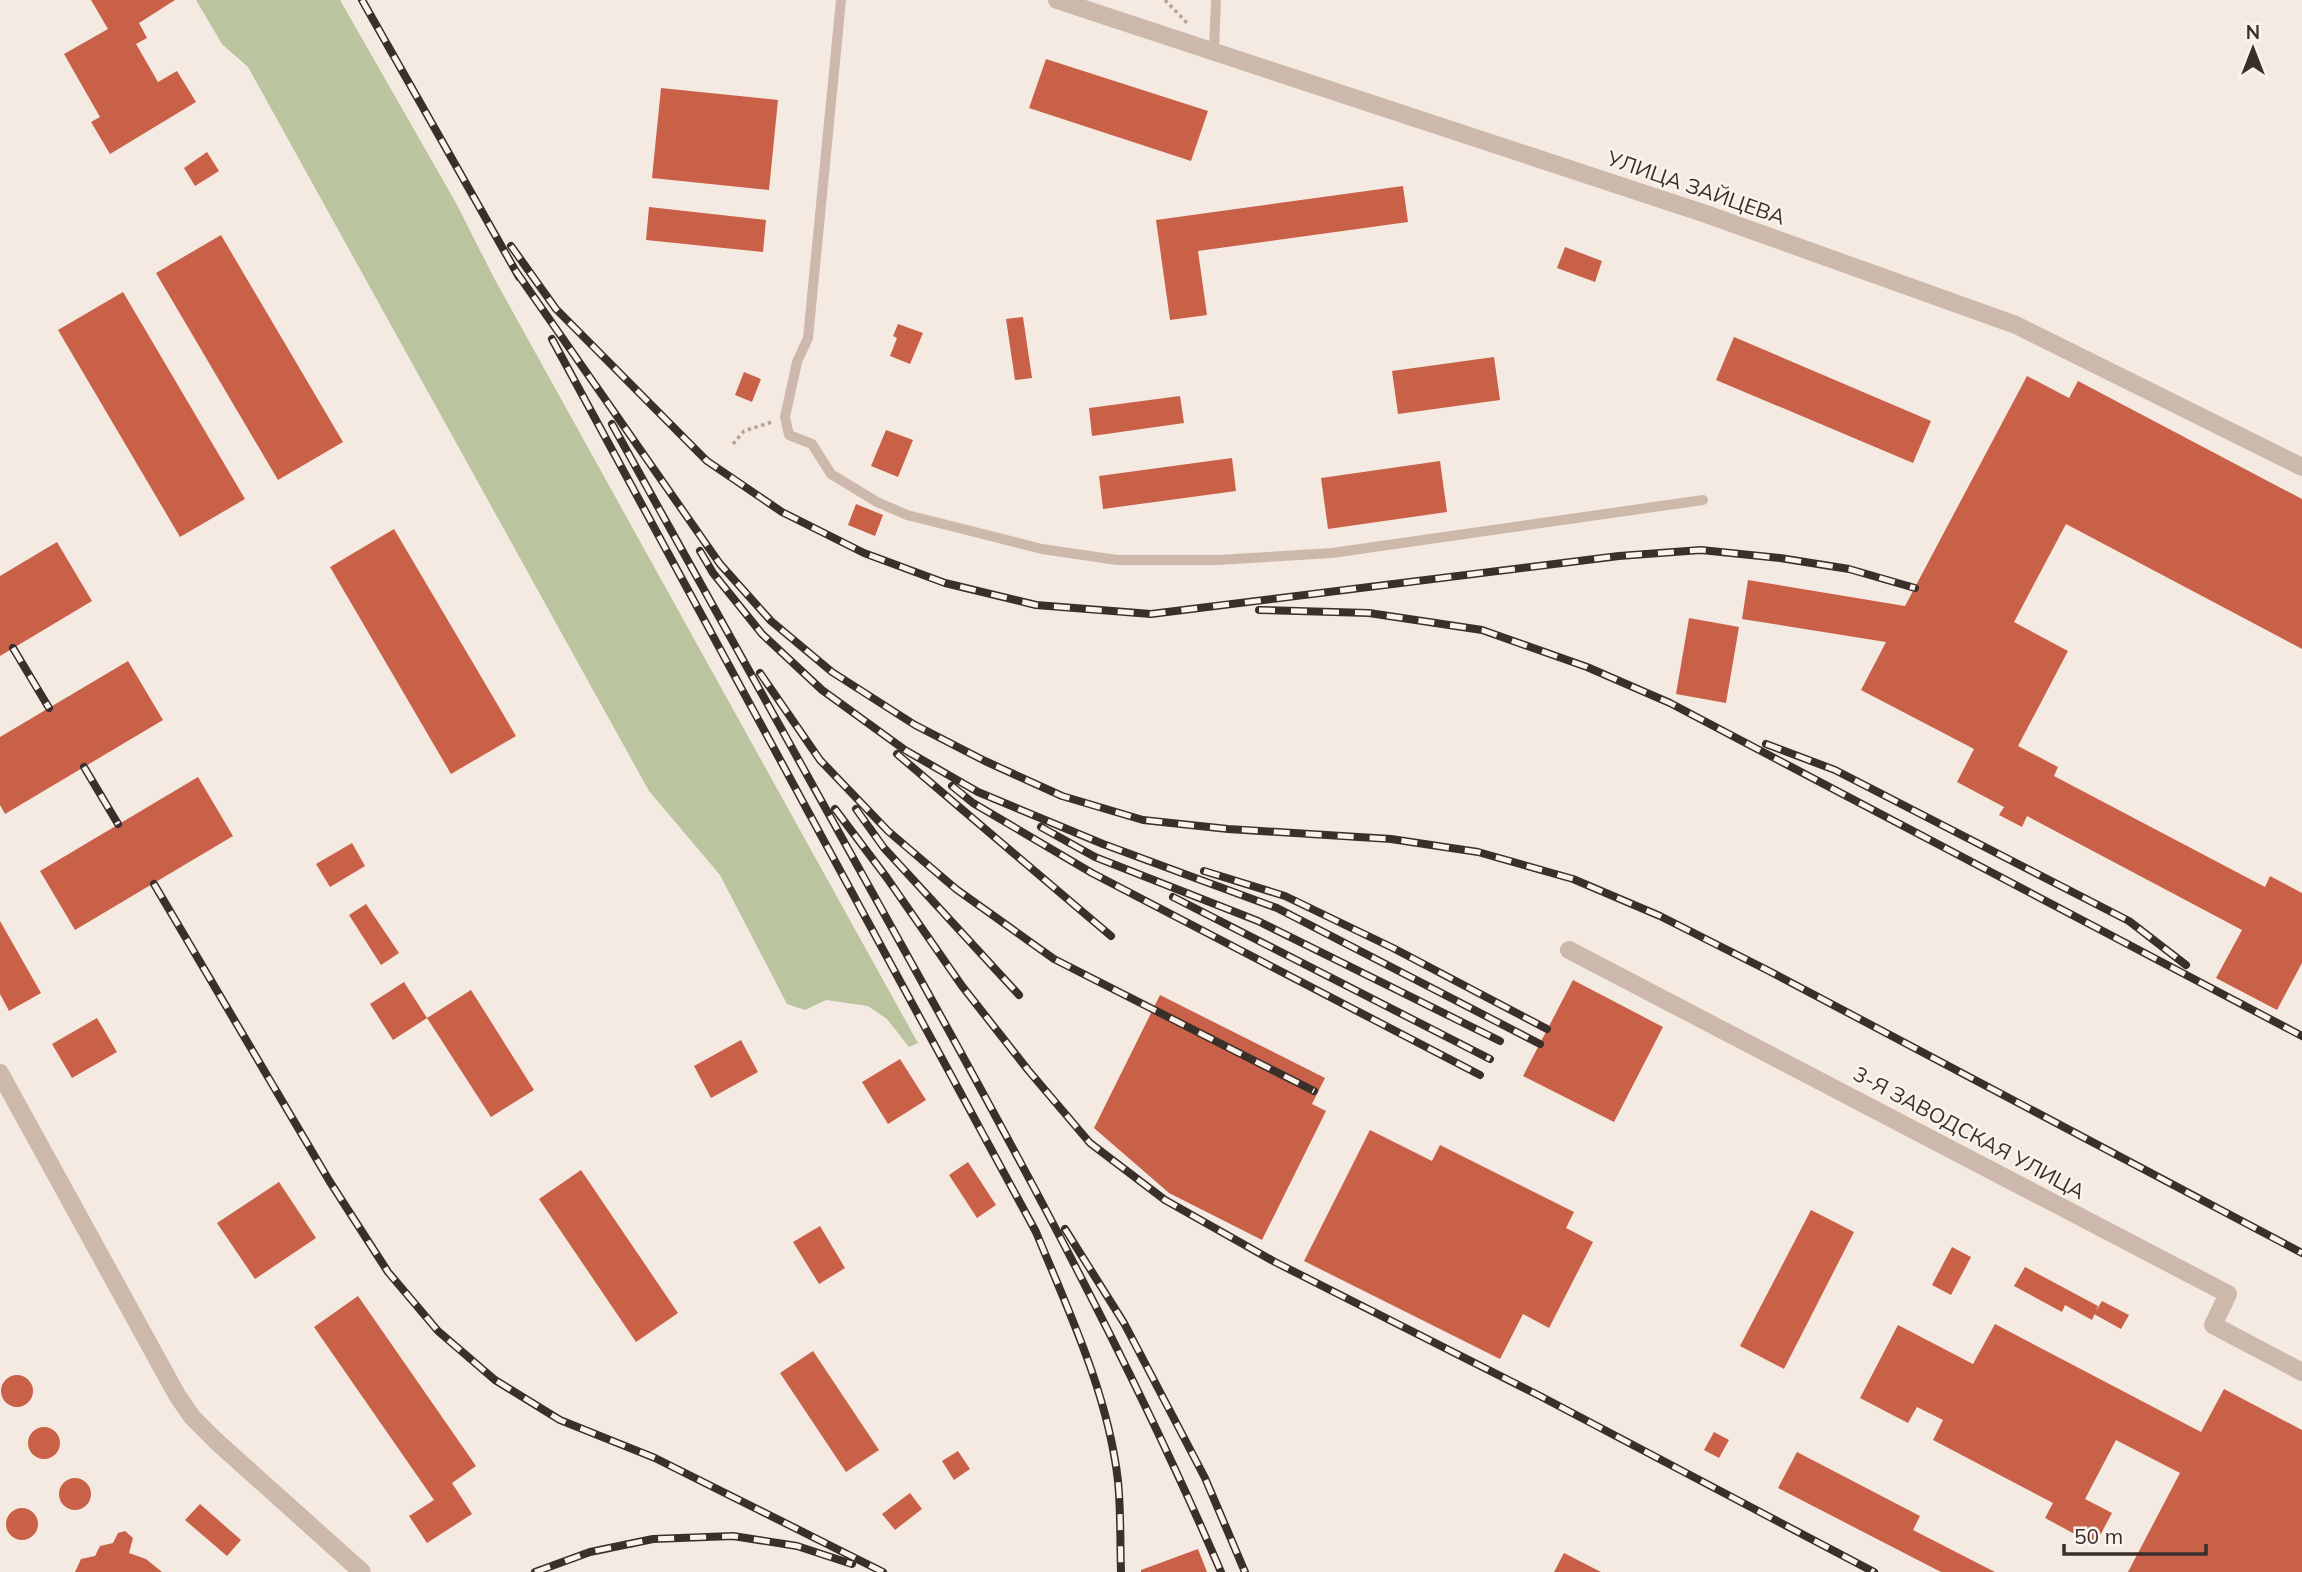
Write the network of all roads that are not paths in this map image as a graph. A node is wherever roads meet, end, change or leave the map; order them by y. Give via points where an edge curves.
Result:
1 (841, 0) edge
2 (1056, 0) edge
3 (1216, 0) edge
4 (1214, 50) junction
5 (2302, 467) edge
6 (1703, 500) dead end
7 (1569, 950) dead end
8 (0, 1073) edge
9 (2302, 1372) edge
10 (362, 1572) edge

1 - 6 lane via 808,338 797,362 785,418 789,435 812,444 831,474 877,502 907,515 1042,550 1117,560 1218,560 1332,553
2 - 4 street, УЛИЦА ЗАЙЦЕВА
3 - 4 lane
4 - 5 street, УЛИЦА ЗАЙЦЕВА via 1706,214 2016,325
7 - 9 street, 3-Я ЗАВОДСКАЯ УЛИЦА via 2228,1294 2213,1325
8 - 10 street via 192,1417

